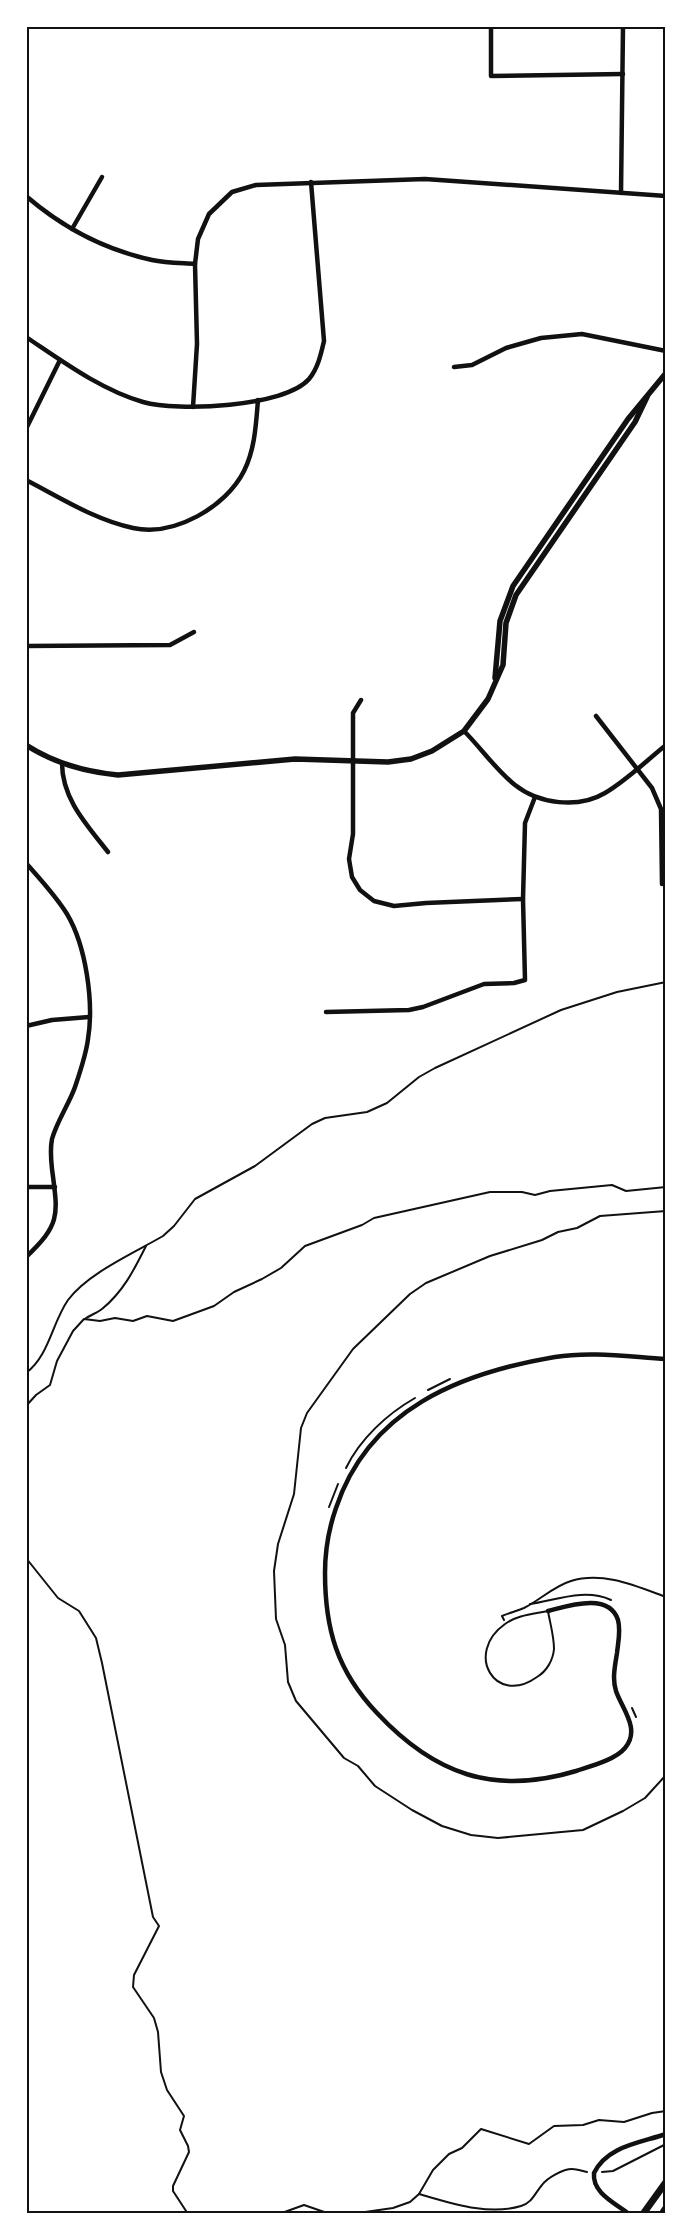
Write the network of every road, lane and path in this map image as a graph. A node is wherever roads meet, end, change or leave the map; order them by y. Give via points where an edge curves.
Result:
1 (491, 26) edge
2 (623, 26) edge
3 (623, 74) junction
4 (102, 177) dead end
5 (311, 182) junction
6 (621, 193) junction
7 (26, 196) edge
8 (666, 196) edge
9 (72, 228) junction
10 (195, 264) junction
11 (26, 337) edge
12 (666, 351) edge
13 (60, 360) junction
14 (454, 367) dead end
15 (666, 373) edge
16 (258, 400) junction
17 (193, 407) junction
18 (26, 429) edge
19 (26, 480) edge
20 (194, 632) dead end
21 (26, 646) edge
22 (361, 700) dead end
23 (596, 716) dead end
24 (464, 731) junction
25 (26, 745) edge
26 (666, 745) edge
27 (352, 762) junction
28 (62, 763) junction
29 (636, 768) junction
30 (535, 796) junction
31 (108, 852) dead end
32 (26, 864) edge
33 (662, 884) dead end
34 (523, 899) junction
35 (666, 982) edge
36 (326, 1012) dead end
37 (89, 1017) junction
38 (26, 1026) edge
39 (26, 1187) edge
40 (54, 1187) junction
41 (666, 1187) edge
42 (666, 1211) edge
43 (146, 1246) junction
44 (26, 1257) edge
45 (84, 1319) junction
46 (666, 1359) edge
47 (26, 1373) edge
48 (452, 1378) dead end
49 (428, 1390) dead end
50 (420, 1395) dead end
51 (26, 1406) edge
52 (346, 1469) dead end
53 (342, 1477) dead end
54 (328, 1510) dead end
55 (26, 1558) edge
56 (666, 1597) edge
57 (530, 1604) junction
58 (614, 1604) dead end
59 (548, 1611) junction
60 (505, 1624) junction
61 (631, 1707) dead end
62 (636, 1718) dead end
63 (666, 1775) edge
64 (666, 2111) edge
65 (666, 2134) edge
66 (666, 2144) edge
67 (594, 2173) junction
68 (666, 2182) edge
69 (419, 2194) junction
70 (666, 2208) edge
71 (188, 2214) edge
72 (279, 2214) edge
73 (330, 2214) edge
74 (351, 2214) edge
75 (629, 2214) edge
76 (643, 2214) edge
77 (662, 2214) edge

1 - 3 street via 490,76
2 - 3 street
3 - 6 street
4 - 9 street
5 - 6 street via 425,179
5 - 10 street via 256,186 232,192 209,214 198,239
5 - 16 street via 324,321 321,355 308,380 293,392
6 - 8 street
7 - 9 street
9 - 10 street via 97,243 153,260
10 - 17 street via 197,344
11 - 13 street
12 - 14 street via 582,334 541,338 506,348 472,365
13 - 17 street via 117,392 144,402 168,407
13 - 18 street
15 - 24 street via 516,596 506,623 502,665 488,699
16 - 17 street
16 - 19 street via 255,438 244,471 225,497 198,517 168,528 136,529 106,521
20 - 21 street via 170,645
22 - 27 street via 352,713
23 - 29 street
24 - 27 street via 411,760
24 - 30 street via 514,784
25 - 28 street
26 - 29 street
27 - 28 street via 294,759 118,775
27 - 34 street via 353,834 349,859 360,890 374,901 394,906
28 - 31 street via 62,776 75,810
29 - 30 street via 605,793 584,801 564,803
29 - 33 street via 652,788 661,809
30 - 34 street via 525,823
32 - 37 street via 67,913 80,946 88,985
34 - 36 street via 525,980 484,984 409,1010
35 - 43 path via 618,992 560,1010 419,1077 387,1103 367,1112 325,1118 312,1124 255,1166 195,1199 170,1231
37 - 38 street
37 - 40 street via 82,1062 52,1140
39 - 40 street
40 - 44 street via 56,1217 53,1226
41 - 45 path via 626,1191 612,1185 535,1195 490,1192 453,1199 374,1218 305,1246 281,1268 262,1279 214,1306 173,1321 147,1316 133,1321
42 - 63 path via 600,1216 577,1228 490,1256 426,1283 410,1294 353,1349 307,1413 301,1428 294,1494 278,1544 274,1571 276,1619 285,1645 288,1682 296,1701 344,1758 358,1766 375,1786 442,1826 471,1835 498,1838 583,1830 645,1798
43 - 45 path via 127,1283 100,1311
43 - 47 path via 74,1293 38,1361
45 - 51 path via 73,1331 57,1361 50,1385
46 - 59 street via 557,1356 485,1373 448,1387 411,1406 381,1431 361,1456 343,1487 331,1522 325,1562 325,1605 333,1643 342,1667 375,1712 398,1735 444,1767 478,1778 506,1782 534,1780 589,1767 625,1748 631,1737 630,1724 614,1684 619,1634 613,1612 594,1603
48 - 49 path
50 - 52 path via 397,1408 368,1436
53 - 54 path
55 - 71 path via 58,1598 79,1611 96,1638 153,1917 158,1926 134,1975 133,1987 154,2018 161,2072 167,2090 184,2116 180,2130 189,2152 173,2186
56 - 57 path via 614,1580 587,1578 570,1581
57 - 58 path via 584,1594 597,1595
57 - 60 path via 502,1616
59 - 60 lane
59 - 60 lane via 554,1648 551,1662 541,1675 519,1686 499,1682 485,1662 488,1644
61 - 62 path
64 - 69 path via 624,2122 599,2120 583,2125 554,2126 529,2144 481,2129 433,2170
65 - 67 street via 615,2150 606,2156
66 - 67 path via 613,2171
67 - 69 path via 571,2169 556,2174 543,2183 531,2201 504,2209 466,2207
67 - 75 street via 595,2186 600,2192
68 - 76 main road
69 - 74 path via 410,2202 392,2208
70 - 77 main road
72 - 73 path via 308,2205

